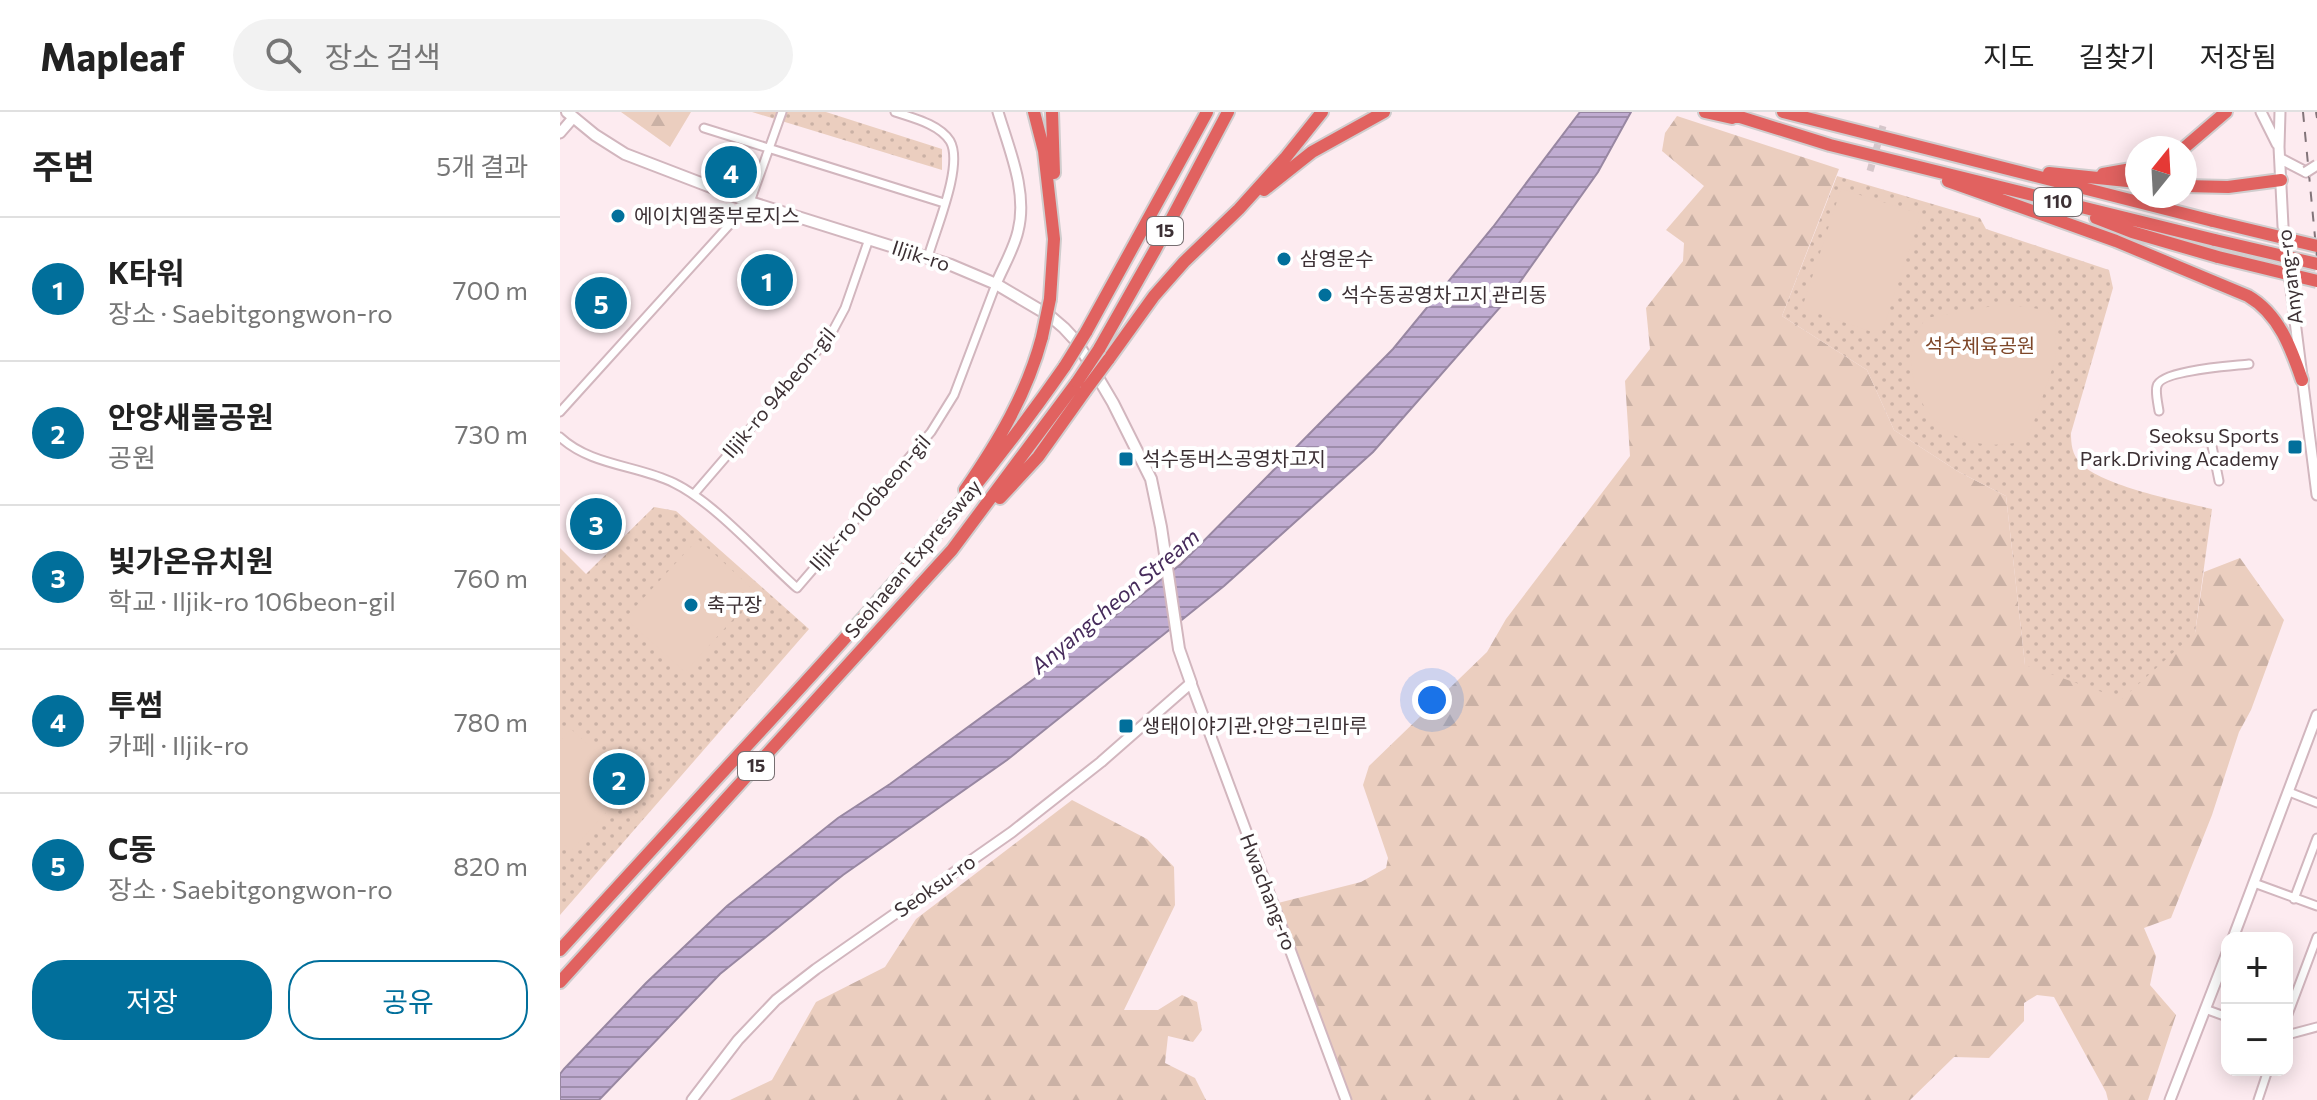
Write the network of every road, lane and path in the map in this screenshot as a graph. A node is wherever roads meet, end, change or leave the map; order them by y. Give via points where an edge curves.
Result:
1 (782, 112) edge
2 (895, 112) edge
3 (998, 112) edge
4 (1034, 112) edge
5 (1052, 112) edge
6 (1207, 112) edge
7 (1228, 112) edge
8 (1322, 112) edge
9 (1384, 112) edge
10 (1705, 112) edge
11 (1724, 112) edge
12 (1783, 112) edge
13 (2226, 112) edge
14 (2261, 112) edge
15 (2280, 112) edge
16 (570, 115) edge
17 (1759, 124) junction
18 (704, 128) dead end
19 (560, 133) edge
20 (2197, 138) edge
21 (2279, 147) junction
22 (770, 149) junction
23 (2281, 159) junction
24 (1901, 163) junction
25 (1978, 163) junction
26 (2317, 165) edge
27 (2125, 170) edge
28 (2306, 172) junction
29 (2060, 175) junction
30 (2281, 180) junction
31 (2125, 181) edge
32 (2197, 186) edge
33 (2052, 200) junction
34 (750, 202) junction
35 (944, 203) junction
36 (1239, 209) junction
37 (869, 239) junction
38 (1054, 239) junction
39 (2317, 246) edge
40 (928, 257) junction
41 (2317, 264) edge
42 (2317, 281) edge
43 (996, 284) junction
44 (2249, 364) dead end
45 (2302, 380) junction
46 (1081, 387) junction
47 (2159, 411) dead end
48 (560, 412) edge
49 (2210, 436) dead end
50 (560, 437) edge
51 (2214, 460) junction
52 (2246, 463) dead end
53 (2219, 481) dead end
54 (694, 494) junction
55 (2317, 495) edge
56 (933, 538) junction
57 (1191, 683) junction
58 (2317, 715) edge
59 (2289, 792) junction
60 (2317, 803) edge
61 (2317, 838) edge
62 (2254, 883) junction
63 (2294, 899) junction
64 (2317, 906) edge
65 (2235, 932) edge
66 (2317, 937) edge
67 (560, 950) edge
68 (2221, 968) edge
69 (560, 982) edge
70 (2292, 1004) edge
71 (2205, 1009) junction
72 (2221, 1015) edge
73 (2317, 1027) edge
74 (2293, 1033) edge
75 (2266, 1076) edge
76 (692, 1100) edge
77 (1346, 1100) edge
78 (2170, 1100) edge
79 (2258, 1100) edge

1 - 22 street
2 - 35 street via 923,121 950,142 953,169
3 - 43 street via 1019,186 1020,219
4 - 38 highway
5 - 38 highway
6 - 56 highway, Seohaean Expressway / 15, bridge via 1065,366 1019,433
7 - 46 highway, Seohaean Expressway / 15, bridge
8 - 36 highway
9 - 36 highway via 1312,152
10 - 17 highway
11 - 17 highway, 110
12 - 25 highway, 110
13 - 20 highway
14 - 21 street
15 - 21 street
16 - 19 street
16 - 34 main road, Iljik-ro via 625,154
17 - 24 highway, 110
18 - 22 street
21 - 23 street, Anyang-ro
22 - 34 street
22 - 35 street
23 - 28 street
23 - 30 street, Anyang-ro
24 - 33 highway, 110
24 - 45 highway via 2116,241 2248,296 2281,328
25 - 29 highway
25 - 39 highway, 110, bridge
26 - 28 street, bridge
27 - 29 highway
28 - 30 street
29 - 31 highway
30 - 32 highway
30 - 45 street, Anyang-ro
33 - 41 highway, 110, bridge
33 - 42 highway, bridge via 2132,232
34 - 37 main road, Iljik-ro
34 - 48 street
35 - 40 street
36 - 46 highway, bridge via 1184,262
37 - 40 main road, Iljik-ro
37 - 54 street, Iljik-ro 94beon-gil via 830,336
38 - 56 highway, bridge via 1050,299 1024,393
40 - 43 main road, Iljik-ro
43 - 54 street, Iljik-ro 106beon-gil via 954,395 931,432 797,588
43 - 57 main road, Iljik-ro via 1064,328 1118,400 1151,479 1179,649
44 - 47 street via 2161,379
45 - 55 street, Anyang-ro
46 - 69 highway, Seohaean Expressway / 15 via 952,550
49 - 51 street
50 - 54 street, Iljik-ro 106beon-gil via 588,456 650,473
51 - 52 street
51 - 53 street
56 - 67 highway, Seohaean Expressway / 15
57 - 76 street, Seoksu-ro via 1012,832 776,1000
57 - 77 street, Hwachang-ro
58 - 59 street
59 - 60 street
59 - 62 street
61 - 63 street
62 - 63 street
62 - 65 street
63 - 64 street
66 - 70 street
68 - 71 street
71 - 72 street
71 - 78 street
73 - 74 street
75 - 79 street

